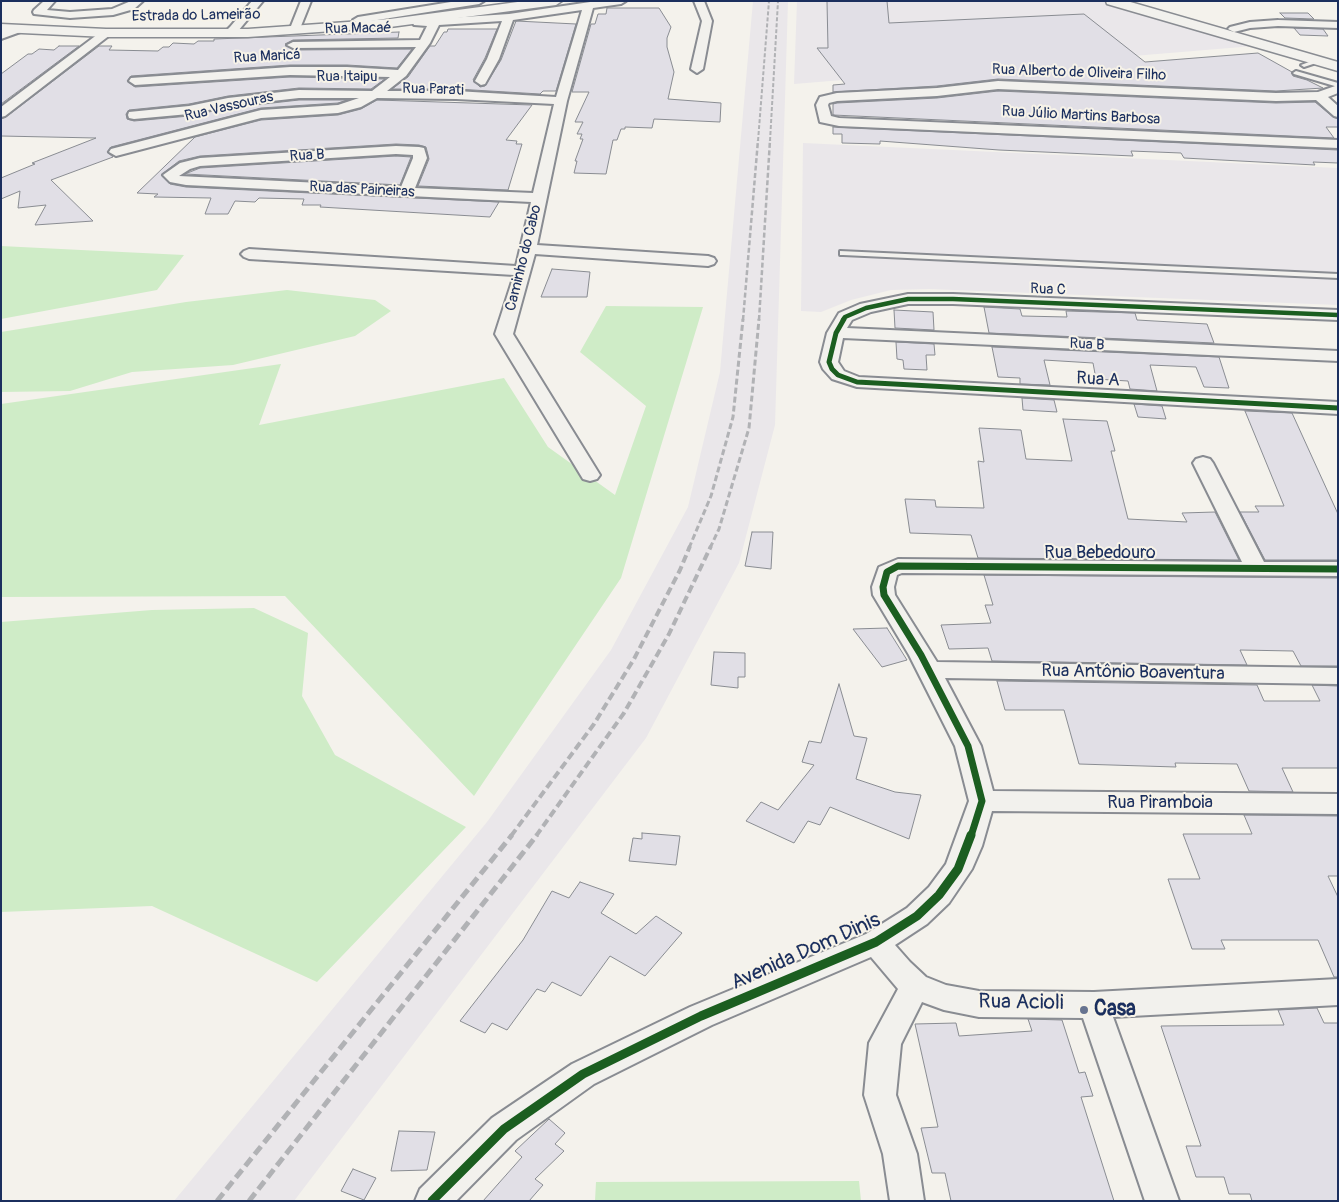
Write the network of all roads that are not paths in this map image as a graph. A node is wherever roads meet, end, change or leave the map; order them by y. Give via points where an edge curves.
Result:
1 (50, 1) edge
2 (138, 1) edge
3 (258, 1) edge
4 (306, 1) edge
5 (479, 1) edge
6 (520, 1) edge
7 (556, 1) edge
8 (621, 1) edge
9 (699, 1) edge
10 (1112, 1) edge
11 (1137, 1) edge
12 (1146, 1) edge
13 (588, 7) junction
14 (1161, 7) junction
15 (453, 13) junction
16 (539, 13) junction
17 (70, 15) junction
18 (509, 18) junction
19 (358, 20) junction
20 (1, 21) edge
21 (584, 22) junction
22 (390, 23) junction
23 (434, 23) junction
24 (56, 25) junction
25 (1338, 25) edge
26 (296, 26) junction
27 (1, 28) edge
28 (19, 28) junction
29 (234, 29) junction
30 (1234, 29) junction
31 (106, 33) junction
32 (1, 36) edge
33 (424, 43) junction
34 (293, 45) dead end
35 (1338, 58) edge
36 (1338, 67) edge
37 (697, 70) dead end
38 (1296, 73) dead end
39 (400, 74) junction
40 (135, 81) dead end
41 (481, 81) dead end
42 (1338, 85) edge
43 (1338, 89) edge
44 (377, 93) junction
45 (1319, 96) junction
46 (561, 101) junction
47 (357, 104) junction
48 (478, 108) dead end
49 (189, 110) junction
50 (823, 111) joint
51 (1, 113) edge
52 (1338, 113) edge
53 (134, 115) dead end
54 (184, 134) junction
55 (1338, 144) edge
56 (116, 152) dead end
57 (186, 181) joint
58 (406, 192) junction
59 (539, 198) junction
60 (528, 249) junction
61 (843, 253) dead end
62 (249, 254) dead end
63 (708, 261) dead end
64 (523, 271) junction
65 (1338, 276) edge
66 (1338, 315) edge
67 (836, 333) junction
68 (1338, 356) edge
69 (857, 382) joint
70 (1338, 408) edge
71 (1203, 463) dead end
72 (590, 475) dead end
73 (1258, 569) junction
74 (1338, 569) edge
75 (929, 670) junction
76 (1338, 676) edge
77 (982, 801) junction
78 (1338, 804) edge
79 (876, 942) junction
80 (915, 986) junction
81 (1338, 992) edge
82 (1094, 1005) junction
83 (432, 1201) edge
84 (907, 1201) edge
85 (1162, 1201) edge

1 - 17 street via 38,12
2 - 17 street via 119,11
3 - 29 street
4 - 26 street
5 - 19 street, Estrada do Lameirão
6 - 15 main road, Estrada do Lameirão
7 - 15 main road, Estrada do Lameirão
8 - 13 street, Estrada do Lameirão
9 - 37 street via 708,21
10 - 36 main road via 1310,63
11 - 14 main road
12 - 14 main road
13 - 16 street, Estrada do Lameirão
13 - 21 street, Caminho do Cabo
14 - 30 main road
15 - 19 main road, Estrada do Lameirão
15 - 22 main road, Estrada do Lameirão
16 - 18 street, Estrada do Lameirão
16 - 21 street
17 - 24 street
18 - 23 street, Estrada do Lameirão
18 - 41 street
19 - 26 main road, Estrada do Lameirão
20 - 24 main road, Estrada do Lameirão
21 - 46 street, Caminho do Cabo
22 - 23 street, Estrada do Lameirão
22 - 31 main road, Estrada do Lameirão via 248,33
23 - 33 street, Rua Vassouras
24 - 29 main road, Estrada do Lameirão
25 - 30 street via 1278,23
26 - 29 main road, Estrada do Lameirão
27 - 28 main road, Estrada do Lameirão
28 - 31 main road, Estrada do Lameirão
28 - 32 street
30 - 35 main road
31 - 51 street
33 - 34 street, Rua Macaé
33 - 39 street, Rua Vassouras
38 - 42 lane
39 - 40 street, Rua Maricá via 290,71
39 - 44 street, Rua Vassouras
43 - 45 street, Rua Alberto de Oliveira Filho
44 - 46 street, Rua Itaipu
44 - 47 street, Rua Vassouras
44 - 49 street, Rua Itaipu via 283,95
45 - 50 street, Rua Alberto de Oliveira Filho via 1276,97 1012,85 939,96 837,96 824,100
45 - 52 street
46 - 59 street, Caminho do Cabo
47 - 48 street, Rua Parati
47 - 54 street, Rua Vassouras via 338,109 261,114
49 - 53 street, Rua Itaipu
49 - 54 street
50 - 55 street, Rua Júlio Martins Barbosa via 839,122 947,122
54 - 56 street, Rua Vassouras
57 - 58 street, Rua das Paineiras
57 - 58 street, Rua B via 170,175 184,166 200,162 419,151 420,158
58 - 59 street, Rua das Paineiras
59 - 60 street, Caminho do Cabo
60 - 63 street
60 - 64 street, Caminho do Cabo
61 - 65 lane
62 - 64 street
64 - 72 street, Caminho do Cabo via 504,334
66 - 67 street, Rua C via 908,299 852,313 845,317
67 - 68 street, Rua B
67 - 69 street, Rua C via 829,362 832,369 838,375
69 - 70 street, Rua A
71 - 73 street
73 - 74 street, Rua Bebedouro
73 - 75 street, Rua Bebedouro via 898,566 887,572 884,595
75 - 76 street, Rua Antônio Boaventura
75 - 77 street via 968,746
77 - 78 street, Rua Piramboia
77 - 79 street, Avenida Dom Dinis via 958,869 940,895 917,916
79 - 80 street, Rua Acioli
79 - 83 street, Avenida Dom Dinis via 701,1016 584,1074 504,1129
80 - 82 street, Rua Acioli via 944,997 978,1004
80 - 84 street via 885,1043 880,1095 900,1154
81 - 82 street, Rua Acioli
82 - 85 street

